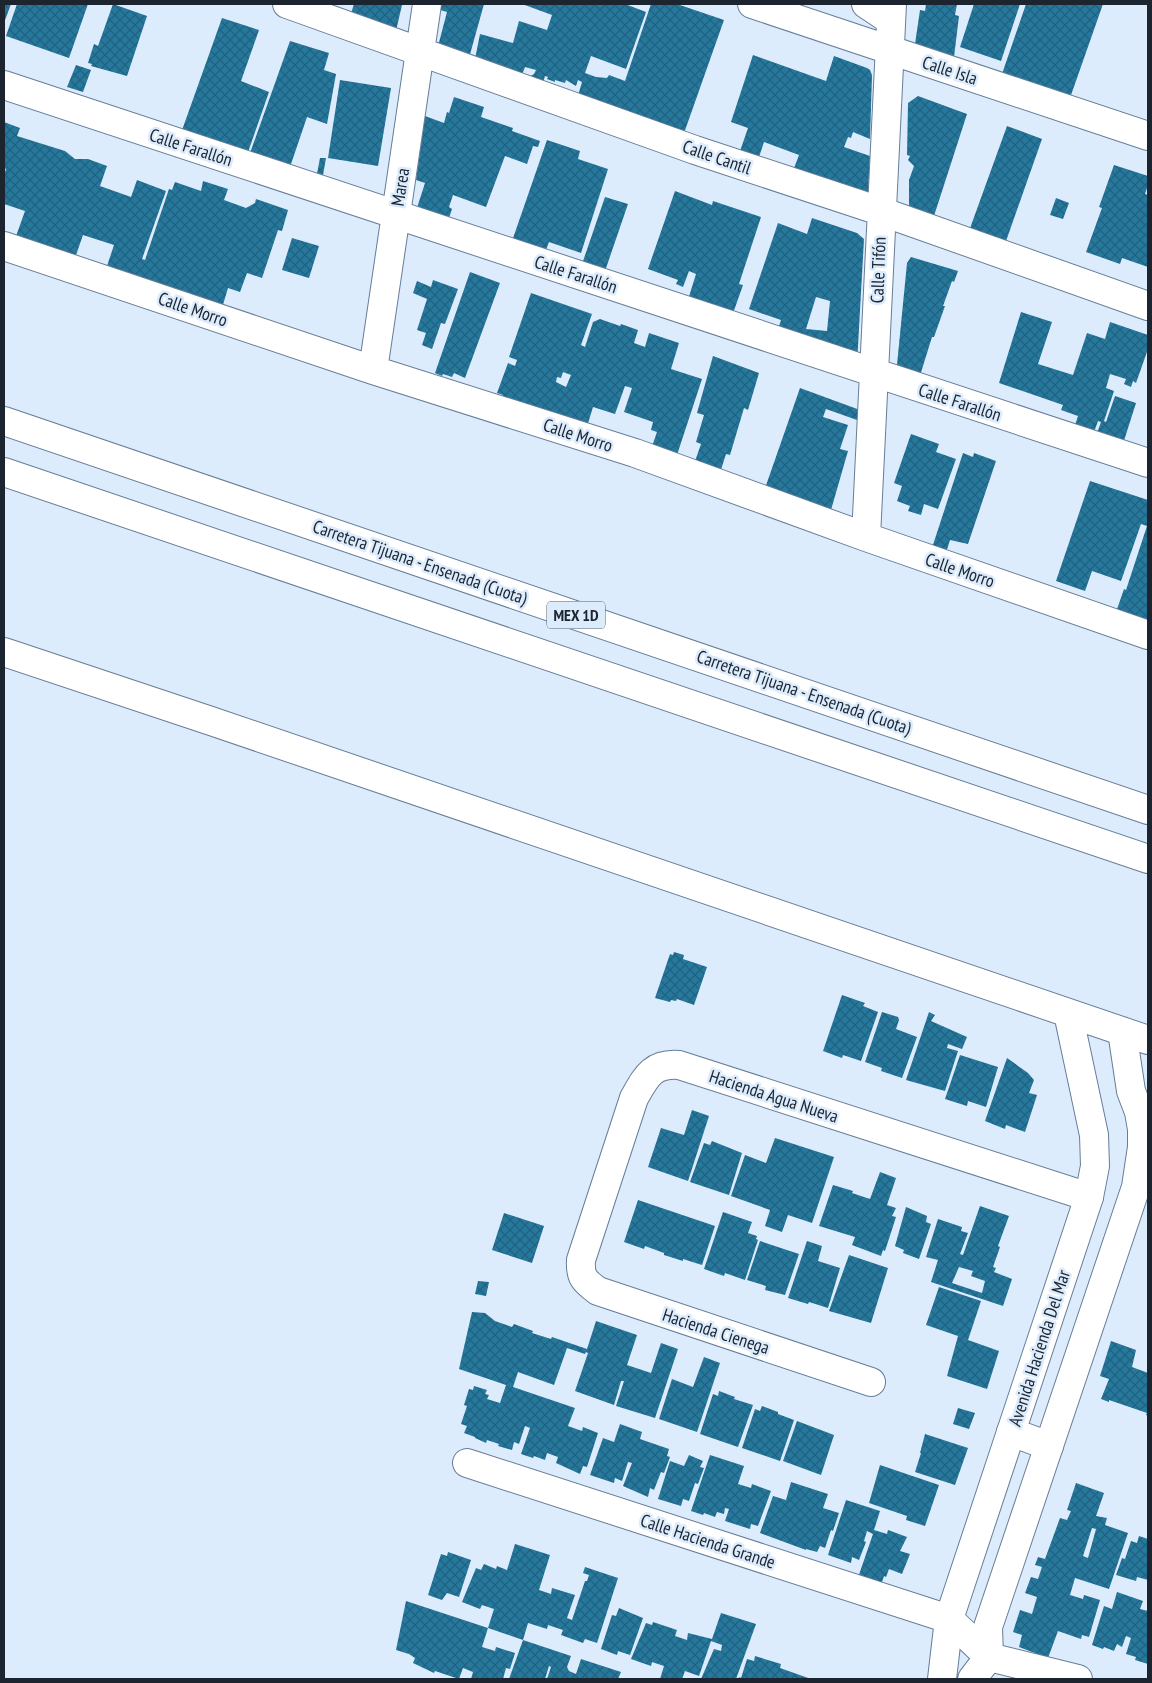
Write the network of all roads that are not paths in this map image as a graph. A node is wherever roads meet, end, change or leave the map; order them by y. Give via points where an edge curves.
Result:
1 (287, 4) edge
2 (426, 4) edge
3 (752, 4) edge
4 (866, 4) edge
5 (891, 12) edge
6 (889, 50) junction
7 (420, 51) junction
8 (4, 85) edge
9 (1148, 136) edge
10 (880, 211) junction
11 (396, 214) junction
12 (4, 246) edge
13 (1148, 306) edge
14 (374, 370) junction
15 (874, 374) junction
16 (4, 422) edge
17 (1148, 463) edge
18 (4, 472) edge
19 (866, 537) junction
20 (1148, 635) edge
21 (4, 652) edge
22 (1148, 810) edge
23 (1148, 859) edge
24 (1068, 1013) junction
25 (1122, 1031) junction
26 (1148, 1040) edge
27 (1089, 1197) junction
28 (581, 1260) joint
29 (871, 1382) dead end
30 (1011, 1432) junction
31 (1049, 1446) junction
32 (467, 1463) dead end
33 (949, 1619) junction
34 (988, 1657) junction
35 (942, 1679) edge
36 (972, 1679) edge
37 (1078, 1679) edge

1 - 7 main road, Calle Cantil
2 - 7 main road, Marea
3 - 6 main road, Calle Isla
4 - 5 main road
5 - 6 main road, Calle Tifón
6 - 9 main road, Calle Isla
6 - 10 main road, Calle Tifón
7 - 10 main road, Calle Cantil via 695,150
7 - 11 main road, Marea
8 - 11 main road, Calle Farallón
10 - 13 main road, Calle Cantil
10 - 15 main road, Calle Tifón
11 - 14 main road, Marea
11 - 15 main road, Calle Farallón
12 - 14 main road, Calle Morro
14 - 19 main road, Calle Morro via 635,453
15 - 17 main road, Calle Farallón
15 - 19 main road, Calle Tifón
16 - 22 main road, Carretera Tijuana - Ensenada (Cuota) / MEX 1D
18 - 23 main road, MEX 1D
19 - 20 main road, Calle Morro
21 - 24 main road
24 - 25 main road
24 - 27 main road, Avenida Hacienda Del Mar via 1094,1135 1095,1166
25 - 26 main road
25 - 31 main road via 1131,1091 1142,1129 1140,1164 1127,1215
27 - 28 main road, Hacienda Agua Nueva via 666,1064 644,1080 634,1098
27 - 30 main road, Avenida Hacienda Del Mar
28 - 29 main road, Hacienda Cienega via 582,1278 598,1291
30 - 31 main road
30 - 33 main road, Avenida Hacienda Del Mar
31 - 34 main road via 988,1627
32 - 33 main road, Calle Hacienda Grande
33 - 34 main road
33 - 35 main road, Avenida Hacienda Del Mar
34 - 36 main road
34 - 37 main road

